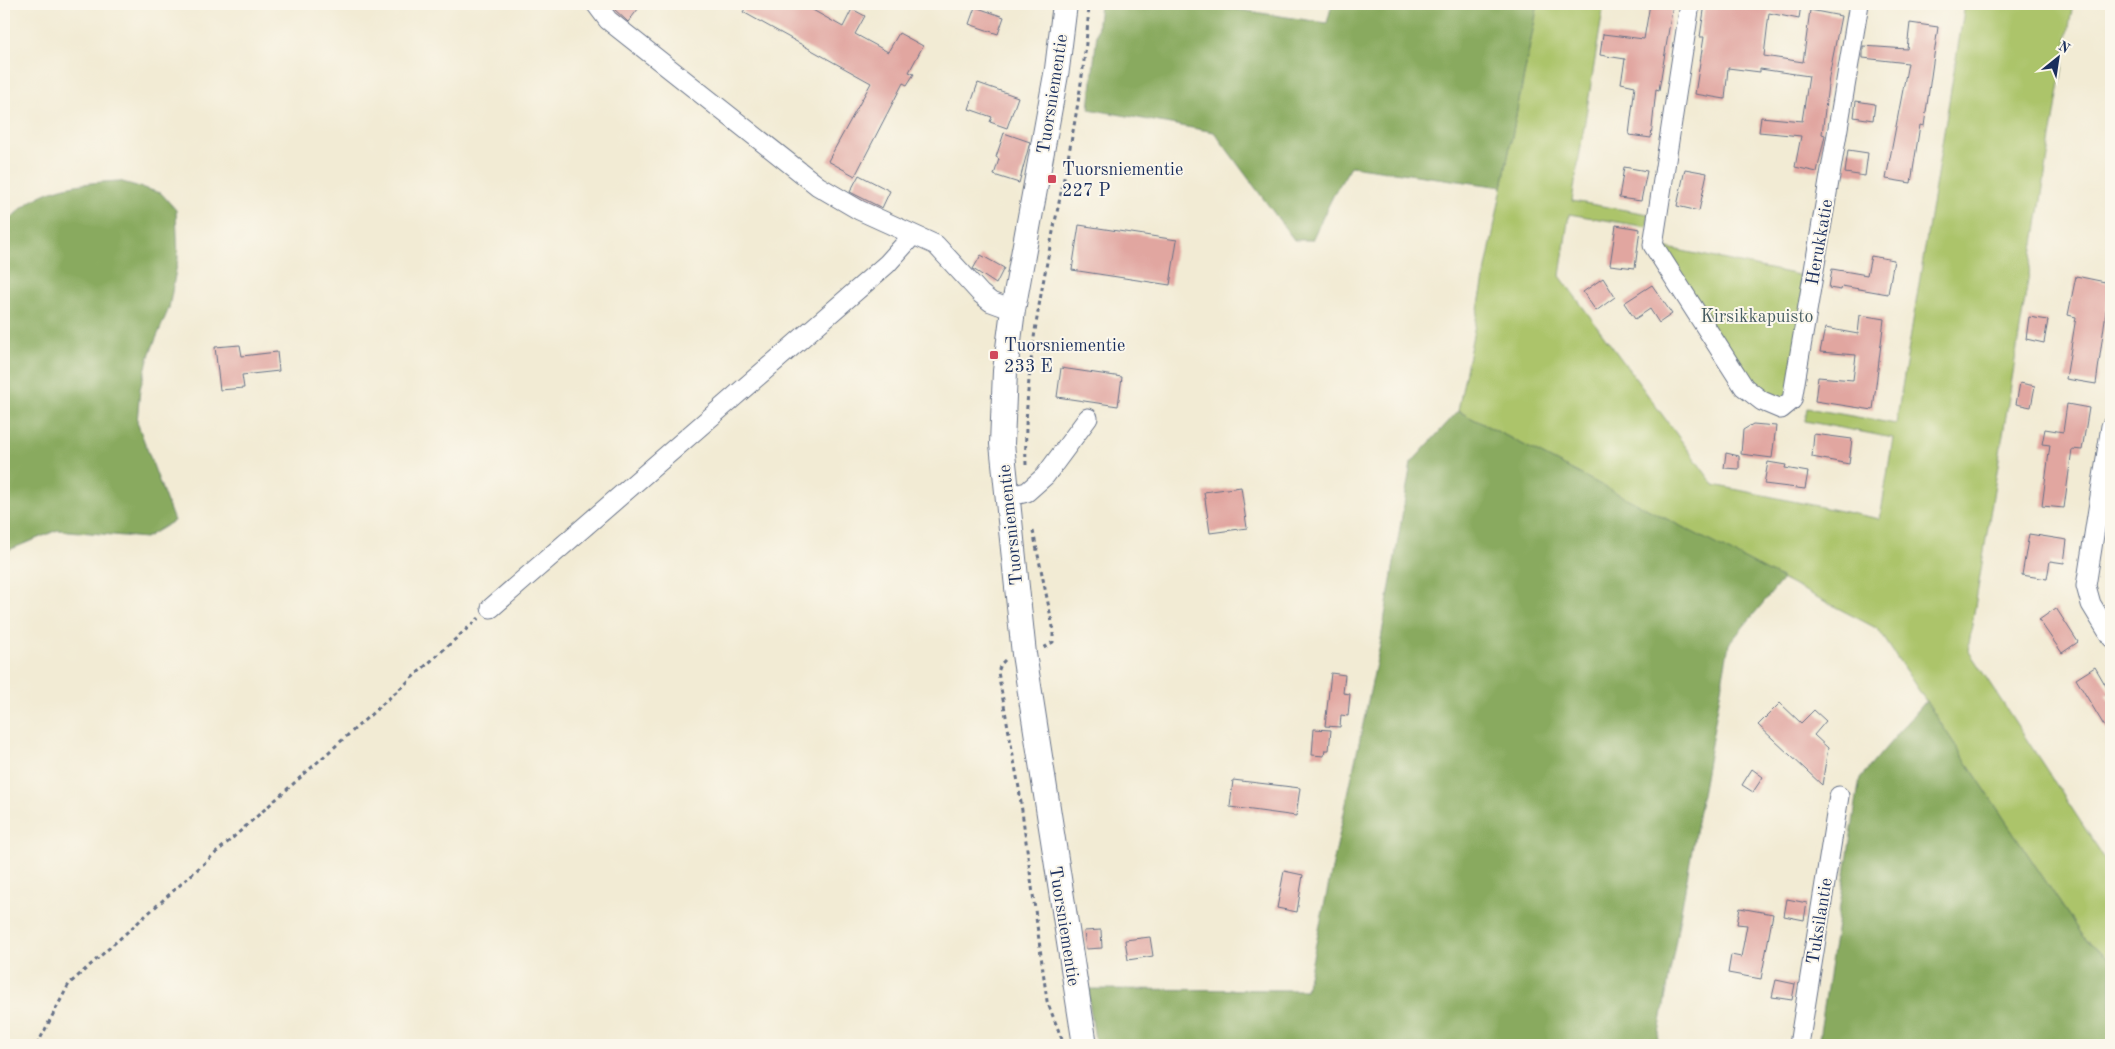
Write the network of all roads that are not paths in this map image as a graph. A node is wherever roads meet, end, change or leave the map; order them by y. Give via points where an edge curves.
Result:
1 (596, 4) edge
2 (1065, 4) edge
3 (1690, 4) edge
4 (1859, 4) edge
5 (913, 235) junction
6 (1013, 310) junction
7 (1088, 418) dead end
8 (2111, 426) edge
9 (1017, 494) junction
10 (491, 608) road end
11 (2111, 637) edge
12 (1839, 796) dead end
13 (1085, 1045) edge
14 (1799, 1045) edge

1 - 5 street via 608,20 818,186 858,210
2 - 6 main road, Tuorsniementie via 1054,89
3 - 4 street, Herukkatie via 1653,245 1744,387 1762,401 1781,409 1792,400
5 - 6 street via 936,245 969,283 991,302
5 - 10 street via 887,264
6 - 9 main road, Tuorsniementie via 1003,400 1002,444
7 - 9 street via 1046,476
8 - 11 street via 2086,586 2091,604
9 - 13 main road, Tuorsniementie via 1024,654
12 - 14 street, Tuksilantie

